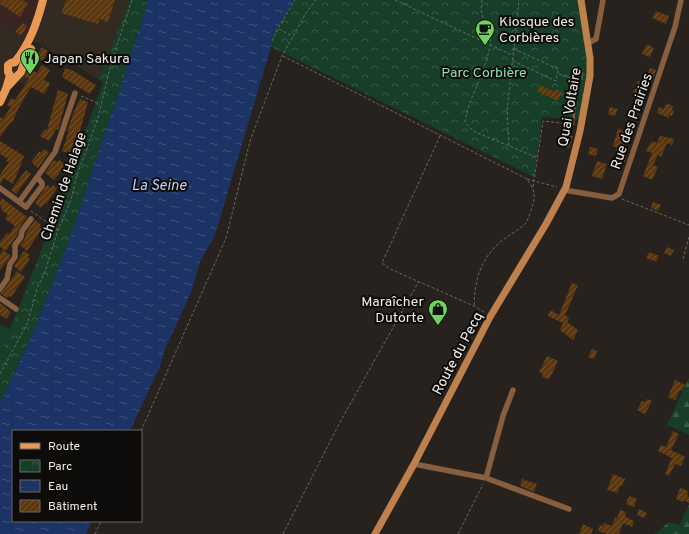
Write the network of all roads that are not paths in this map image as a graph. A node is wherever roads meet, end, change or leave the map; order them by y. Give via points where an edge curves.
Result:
1 (43, 0) edge
2 (47, 0) edge
3 (581, 0) edge
4 (603, 0) edge
5 (681, 0) edge
6 (588, 44) junction
7 (19, 65) junction
8 (13, 75) junction
9 (577, 80) dead end
10 (75, 94) road end
11 (0, 102) edge
12 (573, 124) road end
13 (37, 177) junction
14 (0, 188) edge
15 (565, 188) junction
16 (19, 202) junction
17 (31, 219) dead end
18 (0, 289) edge
19 (0, 298) edge
20 (16, 309) dead end
21 (513, 390) dead end
22 (414, 464) junction
23 (486, 478) junction
24 (568, 509) dead end
25 (375, 534) edge

1 - 7 main road via 34,32
2 - 7 main road via 36,36
3 - 6 main road, Quai Voltaire
4 - 6 street via 596,39
5 - 15 street, Rue des Prairies via 670,42 619,194 612,198
6 - 15 main road, Quai Voltaire via 590,76 580,131
7 - 8 main road via 20,74
7 - 8 main road via 8,65 8,72
8 - 11 main road
9 - 12 lane
10 - 13 street via 55,152
13 - 16 street
13 - 16 street via 42,186 26,207
14 - 16 street
15 - 22 main road, Route du Pecq via 490,316
17 - 18 street via 15,245 15,257 10,264 7,279
19 - 20 street
21 - 23 street
22 - 23 street
22 - 25 main road, Route du Pecq
23 - 24 street

